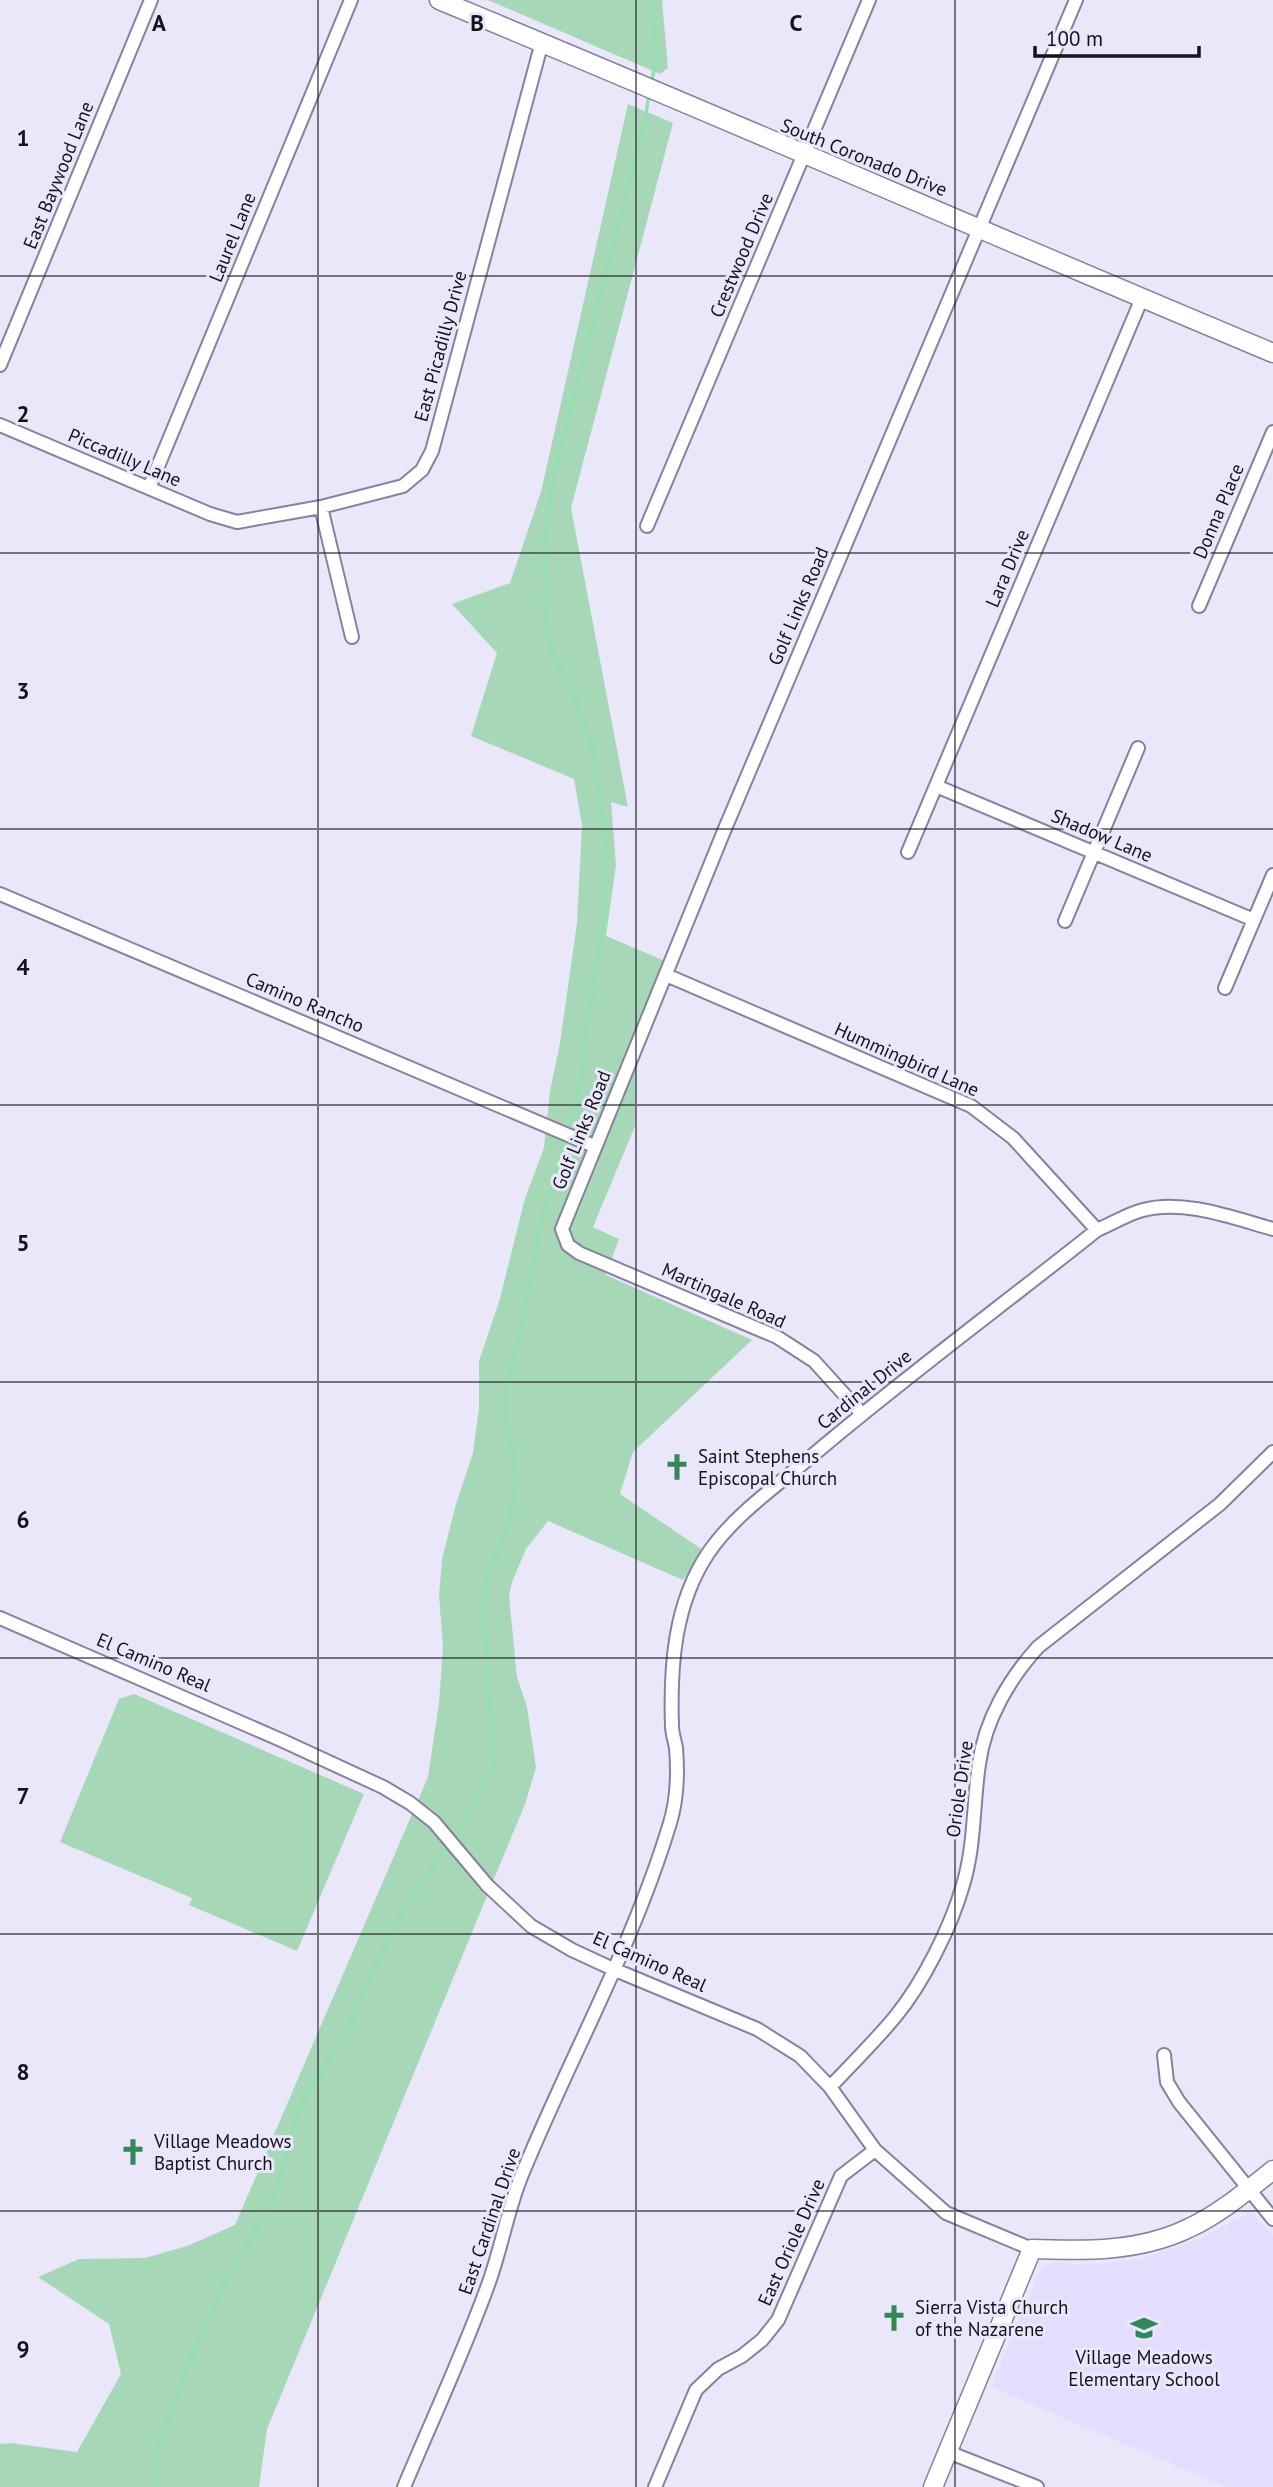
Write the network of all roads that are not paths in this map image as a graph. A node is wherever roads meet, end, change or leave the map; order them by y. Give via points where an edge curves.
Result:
1 (151, 0) edge
2 (351, 0) edge
3 (439, 0) edge
4 (853, 0) edge
5 (1076, 0) edge
6 (868, 2) edge
7 (542, 42) junction
8 (804, 155) junction
9 (979, 227) junction
10 (1142, 298) junction
11 (1273, 353) edge
12 (0, 365) edge
13 (0, 425) edge
14 (1273, 432) edge
15 (149, 488) junction
16 (321, 507) junction
17 (237, 522) joint
18 (647, 526) dead end
19 (1199, 606) dead end
20 (352, 637) dead end
21 (1138, 748) dead end
22 (936, 786) junction
23 (908, 852) dead end
24 (1094, 853) junction
25 (1273, 875) edge
26 (0, 894) edge
27 (1254, 920) junction
28 (1065, 921) dead end
29 (666, 975) junction
30 (1225, 988) dead end
31 (594, 1146) junction
32 (1273, 1228) edge
33 (562, 1229) joint
34 (1097, 1230) junction
35 (862, 1414) junction
36 (1273, 1452) edge
37 (0, 1618) edge
38 (614, 1969) junction
39 (1164, 2055) dead end
40 (830, 2087) junction
41 (874, 2150) junction
42 (1273, 2170) edge
43 (1249, 2189) junction
44 (1273, 2219) edge
45 (1032, 2249) junction
46 (948, 2452) junction
47 (1023, 2484) edge
48 (404, 2487) edge
49 (655, 2487) edge
50 (933, 2487) edge
51 (1038, 2487) edge

1 - 12 street, East Baywood Lane
2 - 15 street, Laurel Lane
3 - 7 street, South Coronado Drive
4 - 6 street
5 - 9 street, Golf Links Road
6 - 8 street, Crestwood Drive
7 - 8 street, South Coronado Drive
7 - 16 street, East Picadilly Drive via 432,451 422,470 404,486
8 - 9 street, South Coronado Drive
8 - 18 street, Crestwood Drive
9 - 10 street, South Coronado Drive
9 - 29 street, Golf Links Road
10 - 11 street, South Coronado Drive
10 - 22 street, Lara Drive
13 - 15 street, Piccadilly Lane
14 - 19 street, Donna Place
15 - 17 street, Piccadilly Lane
16 - 17 street, East Picadilly Drive
16 - 20 street
21 - 24 street
22 - 23 street, Lara Drive
22 - 24 street, Shadow Lane
24 - 27 street, Shadow Lane
24 - 28 street
25 - 27 street
26 - 31 street, Camino Rancho
27 - 30 street
29 - 31 street, Golf Links Road
29 - 34 street, Hummingbird Lane via 971,1106 1013,1138
31 - 33 street, Golf Links Road
32 - 34 street, Cardinal Drive via 1166,1207 1142,1210
33 - 35 street, Martingale Road via 568,1245 579,1253 778,1337 814,1361
34 - 35 street, Cardinal Drive
35 - 38 street, Cardinal Drive via 722,1534 691,1586 672,1662 677,1773 672,1817
36 - 40 street, Oriole Drive via 1220,1504 1038,1647 1015,1673 979,1762 970,1857 945,1934 896,2015
37 - 38 street, El Camino Real via 281,1740 410,1802 531,1926
38 - 40 street, El Camino Real via 757,2029 800,2056
38 - 48 street, East Cardinal Drive via 520,2179 490,2281
39 - 43 street via 1167,2082 1179,2102
40 - 41 street, El Camino Real
41 - 45 street, El Camino Real via 946,2213
41 - 49 street, East Oriole Drive via 841,2176 778,2320 762,2340 696,2390
42 - 43 street, El Camino Real
43 - 44 street
43 - 45 street, El Camino Real via 1191,2228 1159,2241 1115,2249
45 - 46 street
46 - 47 street
46 - 50 street
47 - 51 street

